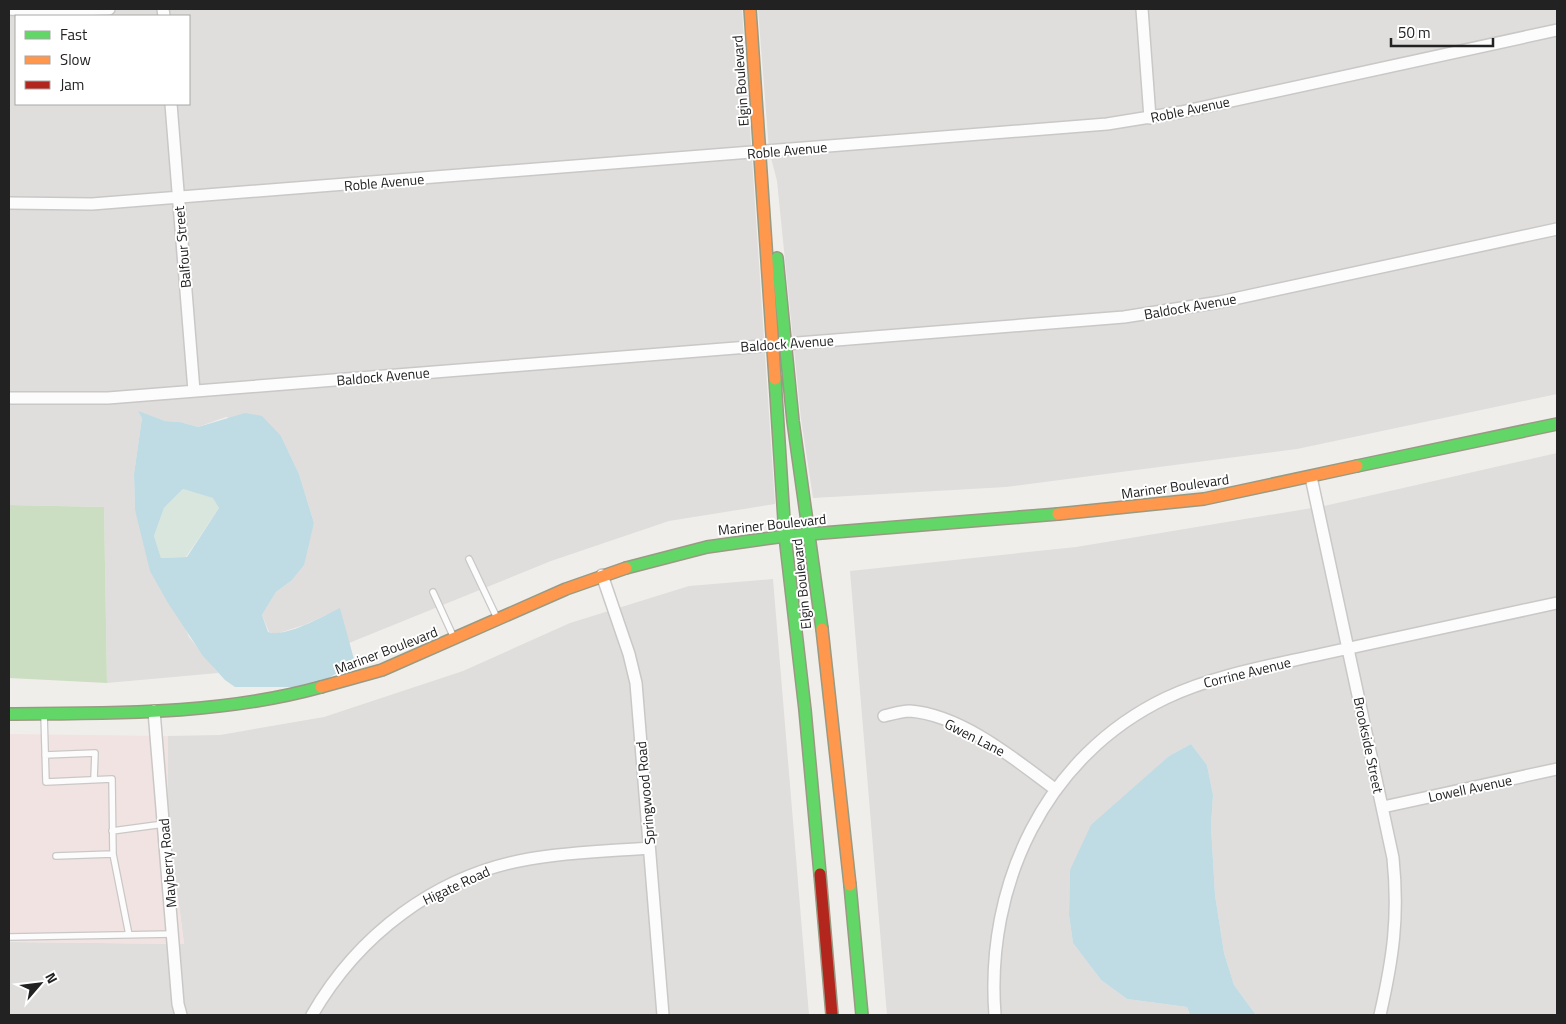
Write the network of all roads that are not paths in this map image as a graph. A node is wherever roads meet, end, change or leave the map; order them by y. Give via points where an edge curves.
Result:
1 (9, 9) edge
2 (108, 9) edge
3 (750, 9) edge
4 (1142, 9) edge
5 (1557, 30) edge
6 (171, 105) edge
7 (1150, 118) junction
8 (761, 152) junction
9 (178, 198) junction
10 (9, 203) edge
11 (1557, 229) edge
12 (785, 343) junction
13 (771, 344) junction
14 (194, 391) junction
15 (9, 398) edge
16 (1557, 424) edge
17 (1311, 477) junction
18 (811, 534) junction
19 (785, 536) junction
20 (469, 559) dead end
21 (602, 575) junction
22 (433, 592) dead end
23 (1557, 603) edge
24 (498, 619) junction
25 (455, 639) junction
26 (1348, 648) junction
27 (154, 711) junction
28 (9, 714) edge
29 (44, 714) junction
30 (884, 716) dead end
31 (45, 755) junction
32 (1557, 769) edge
33 (78, 772) dead end
34 (94, 779) junction
35 (78, 780) junction
36 (1056, 790) junction
37 (1383, 807) junction
38 (164, 824) junction
39 (112, 831) junction
40 (649, 848) junction
41 (113, 854) junction
42 (56, 856) dead end
43 (173, 934) junction
44 (129, 935) junction
45 (9, 937) edge
46 (182, 1015) edge
47 (312, 1015) edge
48 (662, 1015) edge
49 (832, 1015) edge
50 (862, 1015) edge
51 (995, 1015) edge
52 (1380, 1015) edge

1 - 2 street
3 - 8 main road, Elgin Boulevard
4 - 7 street
5 - 7 street, Roble Avenue
6 - 9 street, Balfour Street
7 - 8 street, Roble Avenue
8 - 9 street, Roble Avenue
8 - 12 main road, Elgin Boulevard via 770,183
8 - 13 main road, Elgin Boulevard
9 - 10 street, Roble Avenue via 92,204
9 - 14 street, Balfour Street
11 - 12 street, Baldock Avenue via 1184,309 1124,317
12 - 13 street, Baldock Avenue
12 - 18 main road, Elgin Boulevard via 793,421
13 - 14 street, Baldock Avenue
13 - 19 main road, Elgin Boulevard
14 - 15 street, Baldock Avenue via 108,398
16 - 17 main road, Mariner Boulevard
17 - 18 main road, Mariner Boulevard via 1204,499 1142,507
17 - 26 street, Brookside Street
18 - 19 main road, Mariner Boulevard
18 - 50 main road, Elgin Boulevard
19 - 21 main road, Mariner Boulevard via 707,547
19 - 49 main road, Elgin Boulevard via 805,710
20 - 24 lane
21 - 24 main road, Mariner Boulevard
21 - 40 street, Springwood Road via 636,683
22 - 25 lane
23 - 26 street, Corrine Avenue
24 - 25 main road, Mariner Boulevard
25 - 27 main road, Mariner Boulevard via 382,670 293,695 242,704
26 - 36 street, Corrine Avenue via 1222,676 1164,699 1108,736
26 - 37 street, Brookside Street
27 - 29 main road, Mariner Boulevard
27 - 38 street, Mayberry Road
28 - 29 main road, Mariner Boulevard
29 - 31 lane
30 - 36 street, Gwen Lane via 909,711 962,727 991,742
31 - 34 lane via 94,753
31 - 35 lane via 46,782
32 - 37 street, Lowell Avenue
33 - 35 lane
34 - 35 lane
34 - 39 lane via 112,779
36 - 51 street, Corrine Avenue via 1024,843 1001,907 993,972
37 - 52 street, Brookside Street via 1397,893 1392,963
38 - 39 lane
38 - 43 street, Mayberry Road
39 - 41 lane
40 - 47 street, Higate Road via 528,859 496,866 439,890 397,917 359,950
40 - 48 street, Springwood Road
41 - 42 lane
41 - 44 lane
43 - 44 lane
43 - 46 street, Mayberry Road via 178,1004
44 - 45 lane

